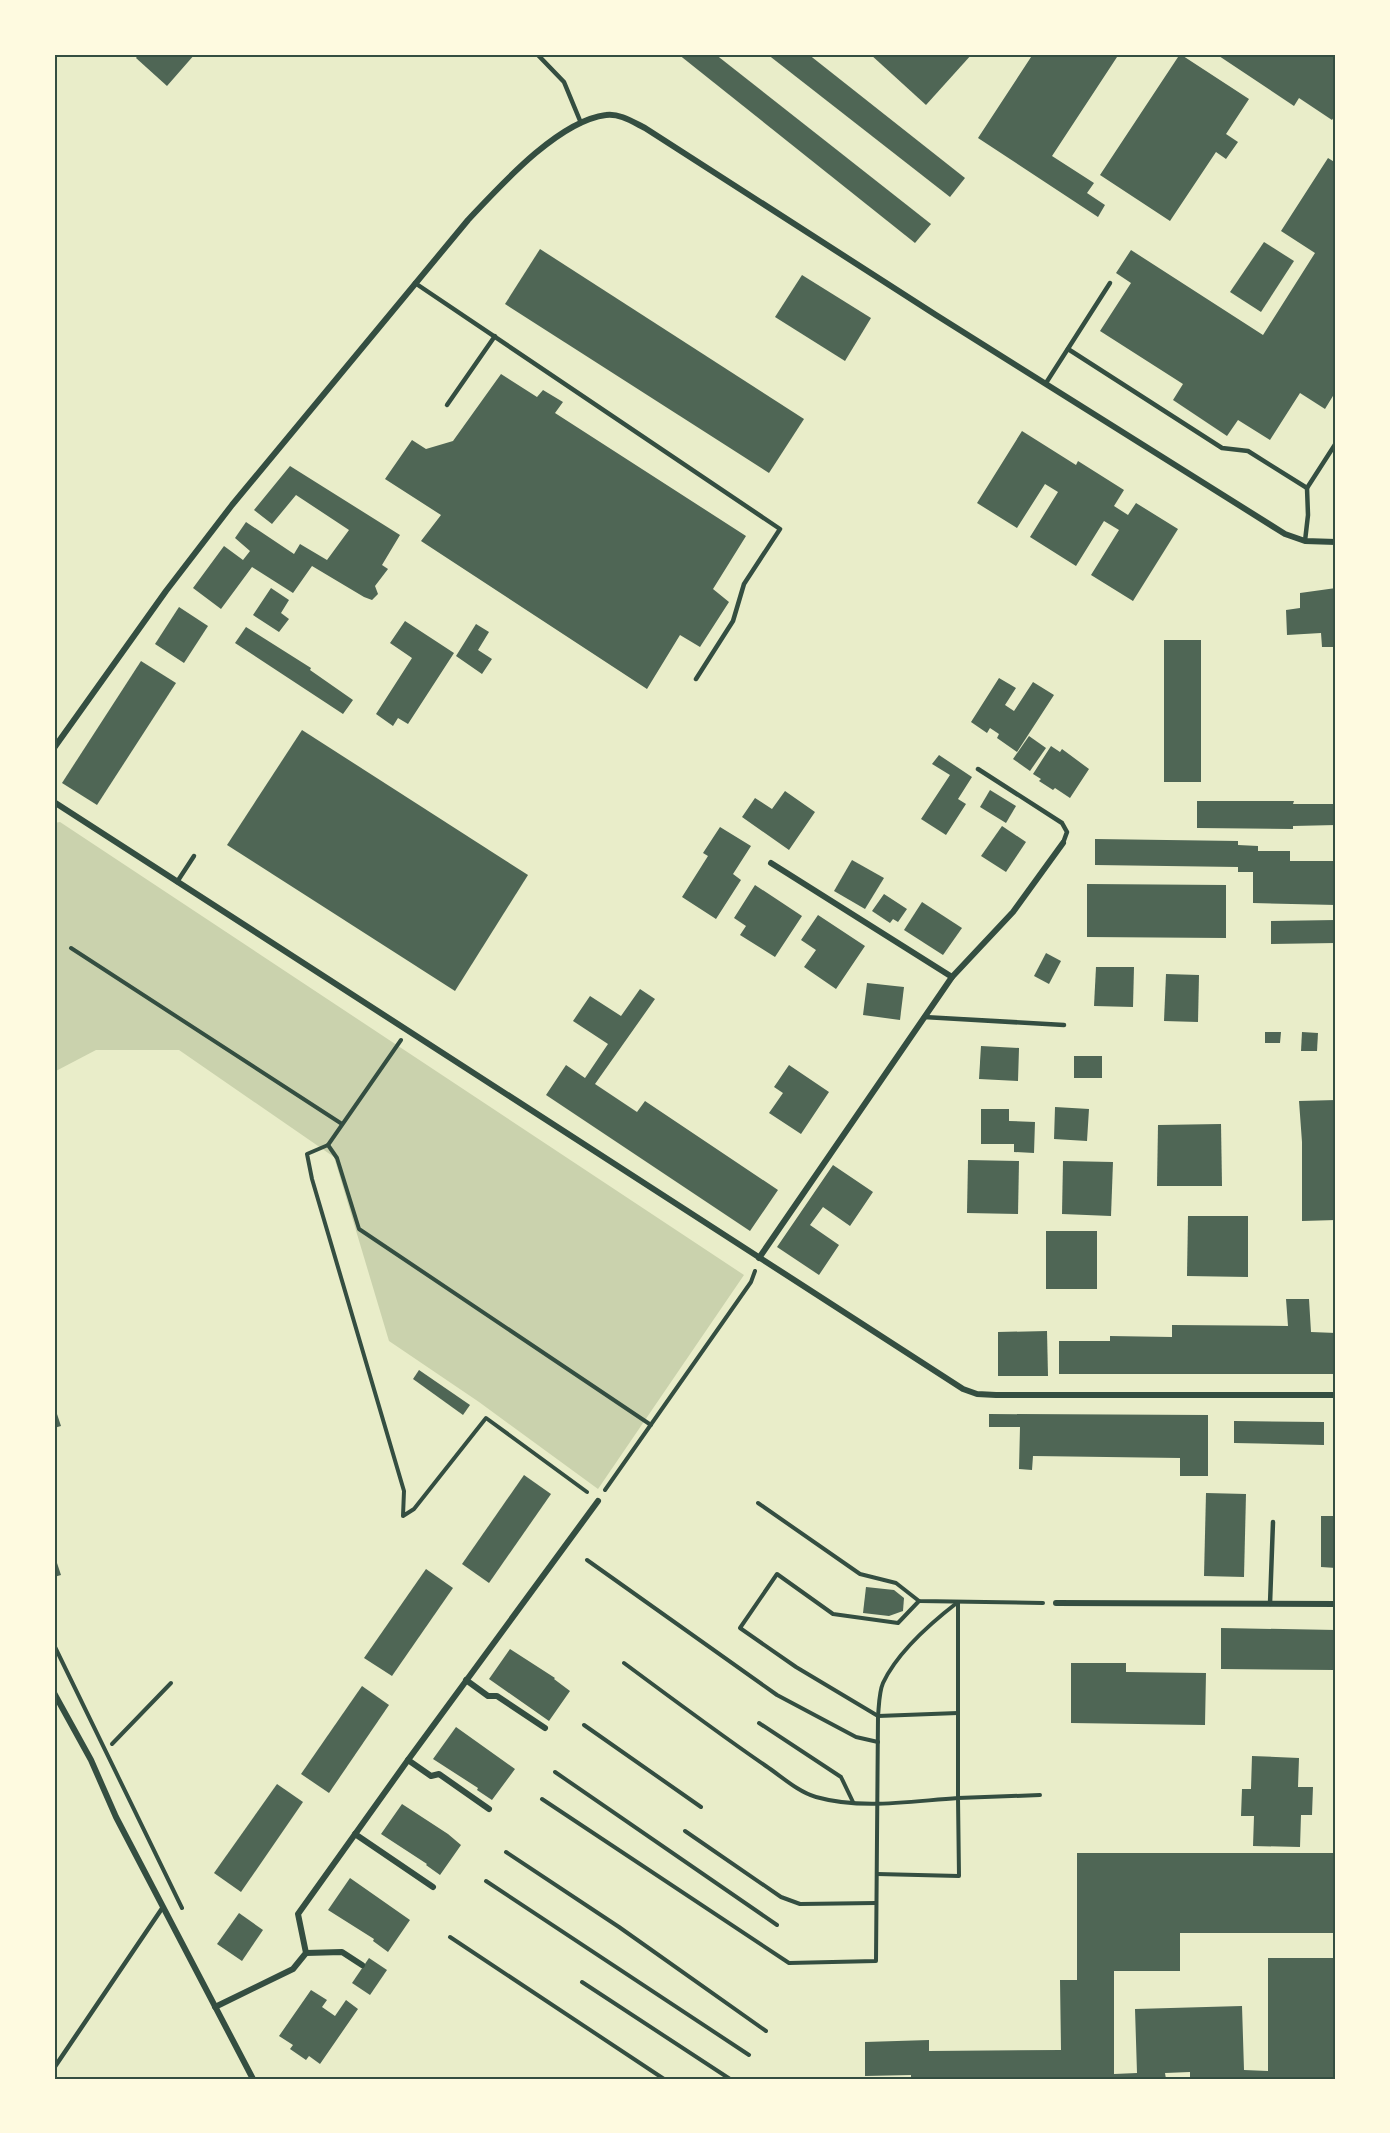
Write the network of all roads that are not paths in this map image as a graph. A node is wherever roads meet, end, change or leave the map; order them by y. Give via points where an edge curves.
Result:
1 (537, 54) edge
2 (581, 123) junction
3 (415, 283) junction
4 (1110, 283) dead end
5 (495, 336) junction
6 (1068, 349) junction
7 (1046, 383) junction
8 (447, 405) dead end
9 (1336, 443) edge
10 (1307, 488) junction
11 (1305, 541) junction
12 (1336, 542) edge
13 (696, 678) dead end
14 (54, 748) edge
15 (978, 768) dead end
16 (54, 802) edge
17 (1063, 843) joint
18 (195, 856) dead end
19 (771, 863) dead end
20 (177, 882) junction
21 (952, 977) junction
22 (924, 1017) junction
23 (1064, 1025) dead end
24 (759, 1258) junction
25 (1336, 1395) edge
26 (596, 1499) road end
27 (1273, 1522) dead end
28 (1056, 1603) road end
29 (1270, 1604) junction
30 (1336, 1604) edge
31 (466, 1680) junction
32 (54, 1692) edge
33 (545, 1728) dead end
34 (408, 1760) junction
35 (489, 1809) dead end
36 (355, 1834) junction
37 (433, 1887) dead end
38 (163, 1907) junction
39 (306, 1953) junction
40 (362, 1965) dead end
41 (215, 2007) junction
42 (54, 2068) edge
43 (253, 2079) edge

1 - 2 lane via 564,82
2 - 3 street via 538,151 495,192
2 - 7 street via 606,114 645,128
3 - 5 lane
3 - 14 street via 225,514
4 - 6 lane
5 - 8 lane
5 - 13 lane via 780,529 744,584 733,621
6 - 7 lane
6 - 10 lane via 1222,448 1248,451
7 - 11 street via 1285,534
9 - 10 lane
10 - 11 lane
11 - 12 street
15 - 17 lane via 1062,823 1067,831
16 - 20 street
17 - 21 street via 1013,912
18 - 20 lane
19 - 21 street
20 - 24 street
21 - 22 street
22 - 23 lane
22 - 24 street
24 - 25 street via 944,1378 977,1394
26 - 31 street
27 - 29 lane
28 - 29 street
29 - 30 street
31 - 33 street
31 - 34 street
32 - 38 street
34 - 35 street via 431,1776 440,1774
34 - 36 street
36 - 37 street
36 - 39 street via 298,1914
38 - 41 street
38 - 42 lane
39 - 40 street via 342,1952
39 - 41 street via 293,1969
41 - 43 street

